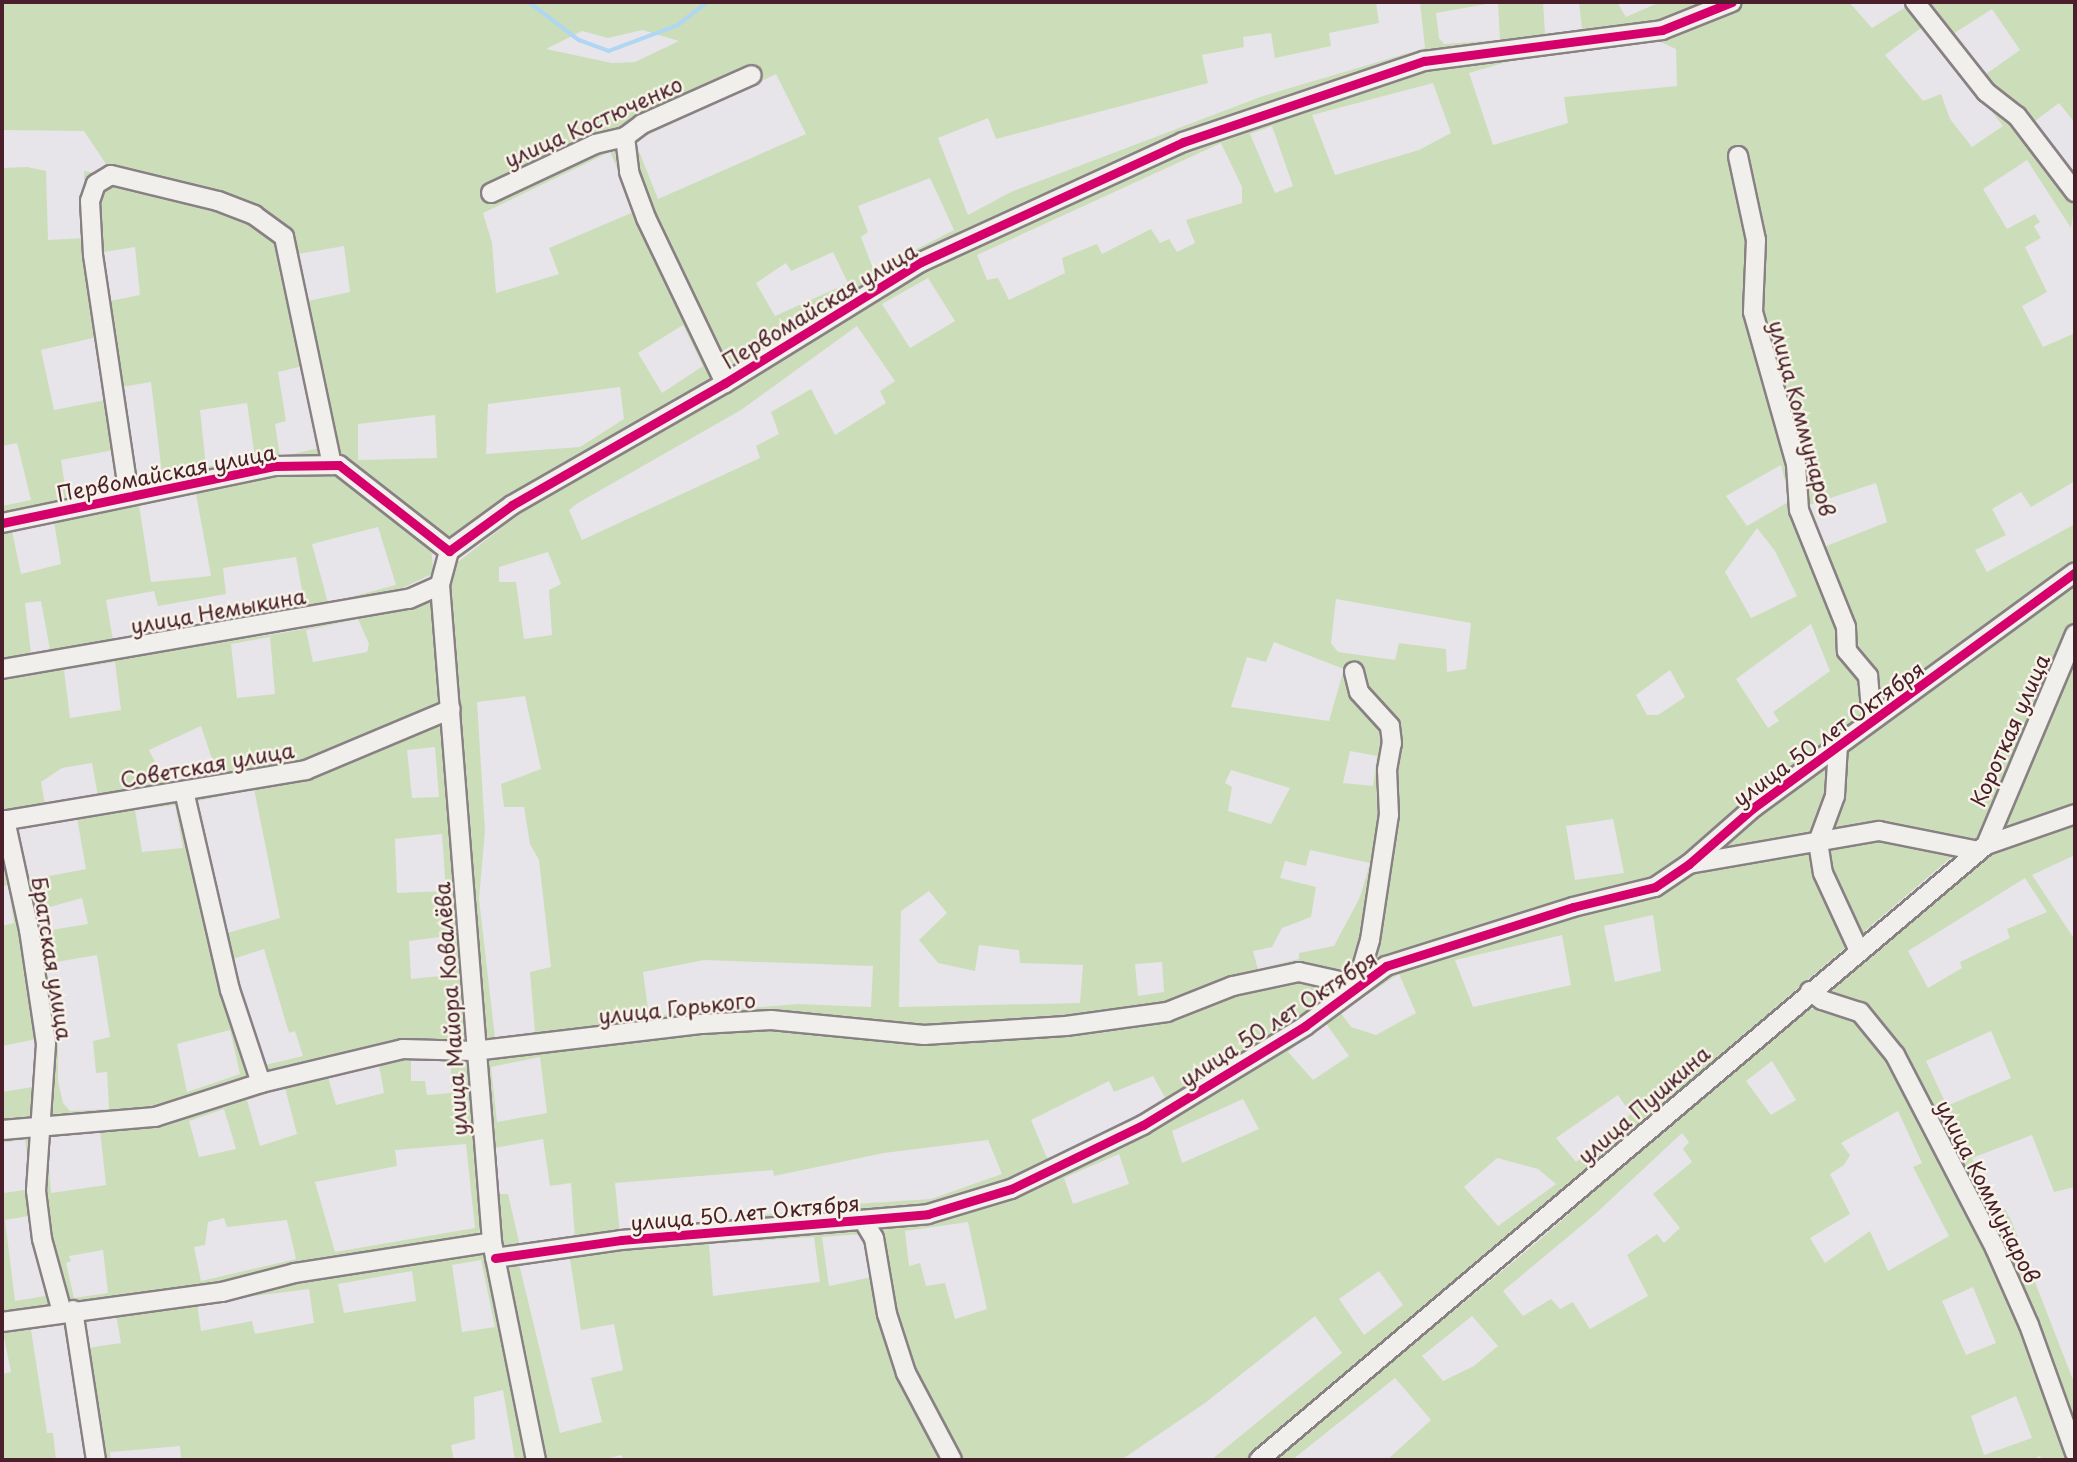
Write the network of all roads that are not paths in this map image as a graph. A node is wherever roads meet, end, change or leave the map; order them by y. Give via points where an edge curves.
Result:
1 (1732, 2) edge
2 (1915, 2) edge
3 (752, 75) dead end
4 (625, 137) junction
5 (1738, 156) dead end
6 (491, 192) dead end
7 (2075, 192) edge
8 (725, 383) junction
9 (332, 465) junction
10 (129, 496) junction
11 (2, 523) edge
12 (449, 551) junction
13 (2075, 572) edge
14 (440, 585) junction
15 (2075, 634) edge
16 (2, 669) edge
17 (1354, 671) dead end
18 (451, 709) junction
19 (1872, 720) junction
20 (1838, 745) junction
21 (184, 791) junction
22 (2075, 814) edge
23 (3, 820) edge
24 (1818, 842) junction
25 (1983, 848) junction
26 (1689, 864) junction
27 (1859, 951) junction
28 (1357, 985) junction
29 (1810, 991) junction
30 (474, 1051) junction
31 (261, 1083) junction
32 (42, 1125) junction
33 (2, 1130) edge
34 (863, 1220) junction
35 (494, 1250) junction
36 (67, 1311) junction
37 (2, 1322) edge
38 (2075, 1453) edge
39 (96, 1460) edge
40 (536, 1460) edge
41 (951, 1460) edge
42 (1259, 1460) edge

1 - 8 street, Первомайская улица via 1662,30 1424,61 1183,142 920,262
2 - 7 street via 1986,92 2017,116
3 - 4 street, улица Костюченко via 642,124
4 - 6 street, улица Костюченко via 594,144
4 - 8 street via 629,172 646,218
5 - 19 street, улица Коммунаров via 1756,240 1753,312 1796,464 1799,510 1846,627 1847,651 1868,676
8 - 12 street, Первомайская улица via 512,505
9 - 10 street, Первомайская улица via 275,466
9 - 10 street, Первомайская улица via 284,237 254,215 218,201 111,175 96,184 90,201 93,255
9 - 12 street, Первомайская улица via 339,465 393,504
10 - 11 street, Первомайская улица
12 - 14 street, улица Майора Ковалёва
13 - 19 street, улица 50 лет Октября
14 - 16 street, улица Немыкина via 396,601
14 - 18 street, улица Майора Ковалёва
15 - 25 street, Короткая улица
17 - 28 street, улица 50 лет Октября via 1359,692 1390,726 1392,743 1387,770 1389,816 1370,940
18 - 21 street, Советская улица via 306,770
18 - 30 street, улица Майора Ковалёва
19 - 20 street, улица 50 лет Октября
20 - 24 street via 1835,796
20 - 26 street, улица 50 лет Октября via 1753,808
21 - 23 street, Советская улица
21 - 31 street via 230,990
22 - 25 street, улица Пушкина
23 - 32 street, Братская улица via 29,930 46,1044
24 - 25 street via 1879,831
24 - 26 street
24 - 27 street via 1823,873
25 - 27 street, улица Пушкина
26 - 28 street, улица 50 лет Октября via 1655,887 1573,907 1386,966
27 - 29 street, улица Пушкина
28 - 30 street, улица Горького via 1299,972 1233,986 1167,1012 1066,1026 924,1035 771,1020
28 - 34 street, улица 50 лет Октября via 1305,1026 1143,1125 1075,1160 974,1204
29 - 38 street, улица Коммунаров via 1822,1000 1860,1012 1895,1055 2000,1259
29 - 42 street, улица Пушкина
30 - 31 street, улица Горького via 402,1049
30 - 35 street, улица Майора Ковалёва
31 - 32 street, улица Горького via 155,1117
32 - 33 street, улица Горького
32 - 36 street, Братская улица via 36,1191 43,1239
34 - 35 street, улица 50 лет Октября
34 - 41 street via 874,1238 887,1314 906,1373
35 - 36 street, улица 50 лет Октября via 295,1273 222,1292
35 - 40 street, улица Майора Ковалёва
36 - 37 street, улица 50 лет Октября
36 - 39 street, Братская улица

